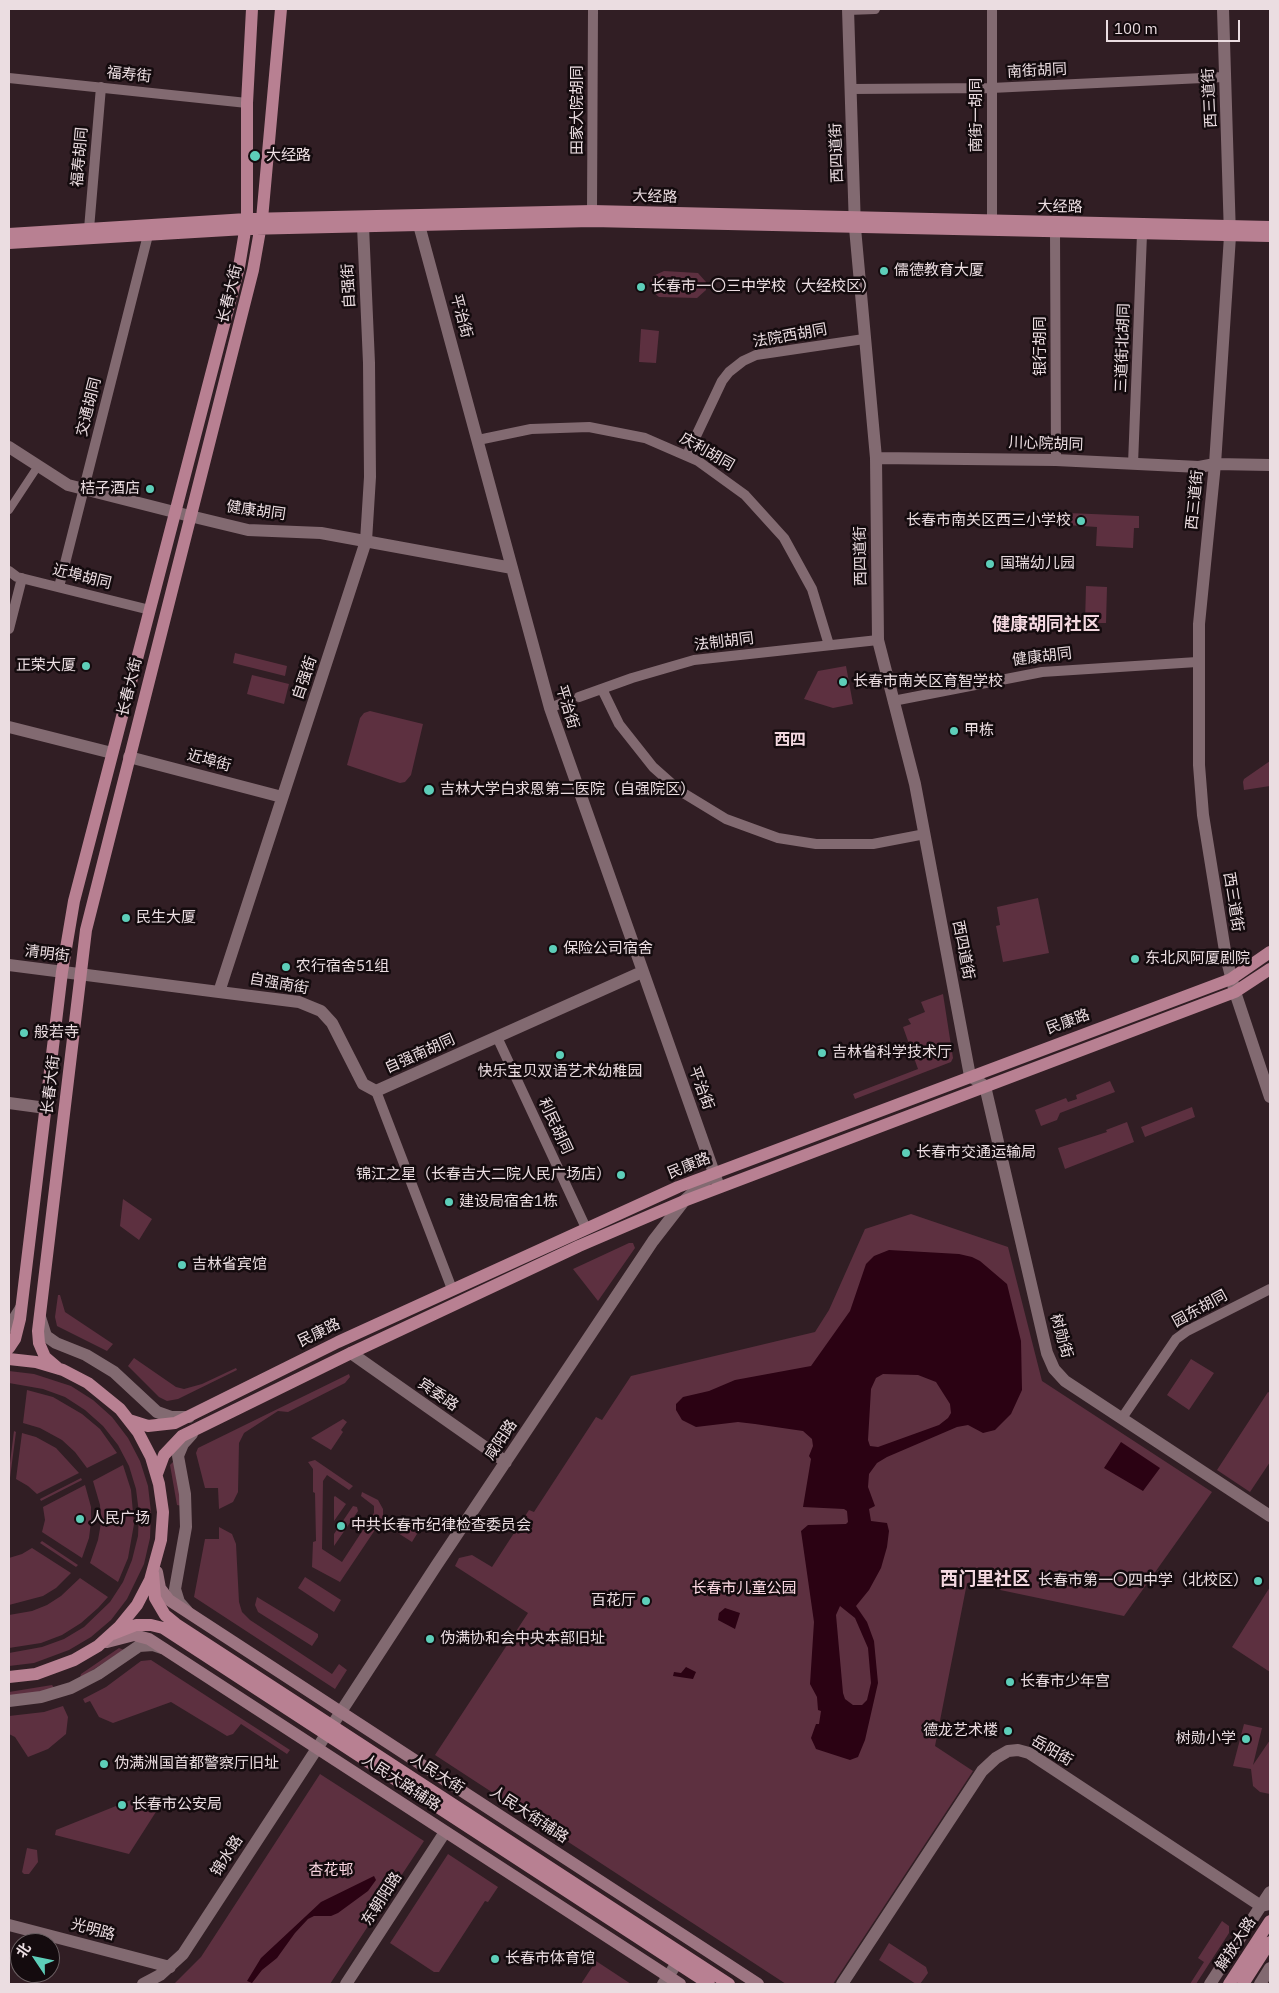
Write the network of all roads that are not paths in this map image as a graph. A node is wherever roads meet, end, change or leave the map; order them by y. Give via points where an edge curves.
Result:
1 (252, 9) edge
2 (281, 9) edge
3 (593, 9) edge
4 (848, 9) edge
5 (875, 9) edge
6 (992, 9) edge
7 (1223, 9) edge
8 (1224, 77) junction
9 (9, 78) edge
10 (101, 87) junction
11 (991, 88) junction
12 (851, 90) junction
13 (247, 103) junction
14 (592, 211) junction
15 (992, 221) junction
16 (855, 223) junction
17 (246, 224) junction
18 (261, 224) junction
19 (419, 225) junction
20 (363, 226) junction
21 (1270, 227) edge
22 (89, 229) junction
23 (1055, 232) junction
24 (1230, 232) junction
25 (9, 234) edge
26 (1142, 234) junction
27 (148, 235) junction
28 (1270, 236) edge
29 (9, 243) edge
30 (864, 339) junction
31 (478, 440) junction
32 (9, 447) edge
33 (687, 455) junction
34 (876, 458) junction
35 (1056, 460) junction
36 (1133, 464) junction
37 (1216, 464) junction
38 (1270, 465) edge
39 (38, 466) junction
40 (84, 489) junction
41 (9, 510) edge
42 (175, 512) junction
43 (190, 516) junction
44 (366, 541) junction
45 (512, 568) junction
46 (9, 571) edge
47 (22, 578) junction
48 (59, 587) junction
49 (150, 610) junction
50 (9, 629) edge
51 (878, 640) junction
52 (829, 645) junction
53 (1197, 662) junction
54 (602, 689) junction
55 (579, 697) tunnel mouth
56 (893, 701) junction
57 (562, 703) tunnel mouth
58 (550, 708) junction
59 (9, 727) edge
60 (112, 753) junction
61 (129, 757) junction
62 (282, 797) junction
63 (925, 834) junction
64 (1270, 952) edge
65 (9, 965) edge
66 (1270, 969) edge
67 (62, 972) junction
68 (642, 972) junction
69 (80, 974) junction
70 (1231, 979) junction
71 (219, 992) junction
72 (1235, 992) junction
73 (497, 1037) junction
74 (970, 1076) junction
75 (986, 1086) junction
76 (376, 1092) junction
77 (1270, 1097) edge
78 (9, 1103) edge
79 (46, 1108) junction
80 (714, 1173) junction
81 (719, 1187) junction
82 (684, 1200) junction
83 (586, 1228) junction
84 (452, 1289) junction
85 (1270, 1289) edge
86 (21, 1308) junction
87 (40, 1312) junction
88 (9, 1327) edge
89 (9, 1348) edge
90 (351, 1353) junction
91 (9, 1359) edge
92 (59, 1369) junction
93 (189, 1416) junction
94 (1122, 1418) junction
95 (130, 1420) junction
96 (197, 1429) junction
97 (506, 1462) junction
98 (156, 1474) junction
99 (1269, 1513) edge
100 (157, 1559) junction
101 (153, 1573) junction
102 (189, 1612) junction
103 (112, 1634) junction
104 (98, 1646) junction
105 (165, 1649) junction
106 (9, 1677) edge
107 (9, 1701) edge
108 (341, 1712) junction
109 (329, 1730) junction
110 (317, 1748) junction
111 (445, 1832) junction
112 (1270, 1892) edge
113 (1266, 1905) edge
114 (1270, 1921) edge
115 (9, 1925) edge
116 (1270, 1942) edge
117 (677, 1963) junction
118 (170, 1967) junction
119 (1270, 1968) edge
120 (666, 1981) edge
121 (143, 1984) edge
122 (346, 1984) edge
123 (680, 1984) edge
124 (709, 1984) edge
125 (729, 1984) edge
126 (758, 1984) edge
127 (842, 1984) edge
128 (1210, 1984) edge
129 (1229, 1984) edge
130 (1243, 1984) edge
131 (1260, 1984) edge

1 - 13 main road, 长春大街
2 - 18 main road, 长春大街
3 - 14 street, 田家大院胡同
4 - 5 street
4 - 12 street, 西四道街
6 - 11 street, 南街一胡同
7 - 8 street, 西三道街
8 - 11 street, 南街胡同
8 - 24 street, 西三道街
9 - 10 street, 福寿街
10 - 13 street, 福寿街
10 - 22 street, 福寿胡同
11 - 12 street, 南街胡同
11 - 15 street, 南街一胡同
12 - 16 street, 西四道街
13 - 17 main road, 长春大街
14 - 16 main road, 大经路
14 - 18 main road, 大经路
15 - 16 main road, 大经路
15 - 24 main road, 大经路
16 - 19 main road, 大经路 via 592,221
16 - 23 main road, 大经路
16 - 30 street, 西四道街
17 - 18 main road, 大经路
17 - 22 main road, 大经路
17 - 27 main road, 大经路
17 - 42 main road, 长春大街 via 239,267
18 - 20 main road, 大经路
18 - 43 main road, 长春大街 via 253,270
19 - 20 main road, 大经路
19 - 31 street, 平治街
20 - 44 street, 自强街 via 369,363 370,477
21 - 24 main road, 大经路
22 - 25 main road, 大经路
23 - 26 main road, 大经路
23 - 35 street, 银行胡同
24 - 26 main road, 大经路
24 - 28 main road, 大经路
24 - 37 street, 西三道街
26 - 36 street, 三道街北胡同
27 - 29 main road, 大经路
27 - 40 street, 交通胡同
30 - 33 street, 法院西胡同 via 756,355 743,360 722,381
30 - 34 street, 西四道街
31 - 33 street, 庆利胡同 via 531,429 588,427 645,438
31 - 45 street, 平治街
32 - 39 street, 健康胡同
33 - 52 street, 庆利胡同 via 745,494 784,538 812,589
34 - 35 street, 川心院胡同
34 - 51 street, 西四道街
35 - 36 street, 川心院胡同
36 - 37 street, 川心院胡同 via 1199,467
37 - 38 street, 川心院胡同
37 - 53 street, 西三道街
39 - 40 street, 健康胡同 via 68,485
39 - 41 street
40 - 42 street, 健康胡同
40 - 48 street, 交通胡同
42 - 43 street, 健康胡同
42 - 49 main road, 长春大街
43 - 44 street, 健康胡同 via 248,530 321,533
43 - 61 main road, 长春大街
44 - 45 street, 健康胡同
44 - 62 street, 自强街
45 - 58 street, 平治街
46 - 47 street, 近埠胡同
47 - 48 street, 近埠胡同
47 - 50 street
48 - 49 street, 近埠胡同
49 - 60 main road, 长春大街
51 - 52 street, 法制胡同
51 - 56 street, 西四道街
52 - 54 street, 法制胡同 via 694,660
53 - 56 street, 健康胡同 via 1042,672
53 - 70 street, 西三道街 via 1203,815
54 - 55 street, 法制胡同
54 - 63 street via 619,724 653,767 680,791 726,819 760,833 816,844 874,844
56 - 63 street, 西四道街
57 - 58 street
58 - 68 street, 平治街
59 - 60 street
60 - 67 main road, 长春大街 via 74,901
61 - 62 street, 近埠街
61 - 69 main road, 长春大街 via 91,905
62 - 71 street, 自强街
63 - 74 street, 西四道街
64 - 70 main road, 民康路
65 - 67 street, 清明街
66 - 72 main road, 民康路
67 - 69 street, 清明街
67 - 79 main road, 长春大街
68 - 73 street, 自强南胡同
68 - 80 street, 平治街
69 - 71 street
69 - 87 main road, 长春大街
70 - 72 street, 西三道街
70 - 74 main road, 民康路
71 - 76 street, 自强南街 via 299,1002 321,1011 332,1023 362,1084
72 - 75 main road, 民康路
72 - 77 street, 西三道街
73 - 76 street, 自强南胡同
73 - 83 street, 利民胡同
74 - 75 street
74 - 80 main road, 民康路
75 - 81 main road, 民康路
75 - 94 street, 树勋街 via 1050,1362 1065,1381
76 - 84 street, 自强南胡同
78 - 79 street
79 - 86 main road, 长春大街
80 - 81 street, 平治街
80 - 82 street, 咸阳路
80 - 83 main road, 民康路
81 - 82 main road, 民康路
82 - 90 main road, 民康路
82 - 97 street, 咸阳路 via 653,1241
83 - 84 main road, 民康路
84 - 93 main road, 民康路
85 - 94 street, 园东胡同 via 1176,1339
86 - 88 street
86 - 89 main road, 长春大街 via 17,1333
87 - 92 main road, 长春大街 via 38,1337 42,1351
87 - 93 street via 41,1327 50,1340 105,1366 157,1412 171,1417
90 - 96 main road, 民康路
90 - 97 street, 宾委路
91 - 92 main road
92 - 95 main road via 99,1391
93 - 95 main road, 民康路 via 163,1426
94 - 99 street, 树勋街
95 - 98 main road via 145,1444
96 - 98 main road, 民康路 via 172,1444 160,1460
96 - 102 street via 182,1444 178,1456 185,1494 186,1527 175,1589 179,1602
97 - 108 street, 咸阳路
98 - 100 main road via 163,1512
100 - 101 main road
100 - 102 main road, 人民大街辅路 via 160,1588 170,1600
101 - 103 main road via 137,1605
101 - 109 main road, 人民大街 via 155,1598 170,1619
102 - 108 main road, 人民大街辅路
103 - 104 main road
103 - 109 main road, 人民大街 via 136,1625 163,1628
104 - 105 main road, 人民大路辅路 via 134,1635 149,1639
104 - 106 main road via 49,1670
105 - 107 street via 139,1646 71,1688 41,1697
105 - 110 main road, 人民大路辅路
108 - 109 street, 咸阳路
108 - 126 main road, 人民大街辅路
109 - 110 street, 锦水路
109 - 117 main road, 人民大街
109 - 125 main road, 人民大街
110 - 111 main road, 人民大路辅路
110 - 118 street, 锦水路 via 182,1954
111 - 120 main road, 人民大路辅路
111 - 122 street, 东朝阳路
112 - 113 street
113 - 127 street, 岳阳街 via 1030,1753 1018,1750 996,1758 982,1771
113 - 128 street
114 - 129 main road, 解放大路
115 - 118 street, 光明路
116 - 130 main road, 解放大路
117 - 120 street
117 - 124 main road, 人民大街
118 - 121 street, 锦水路
119 - 131 street
120 - 123 main road, 人民大路辅路

